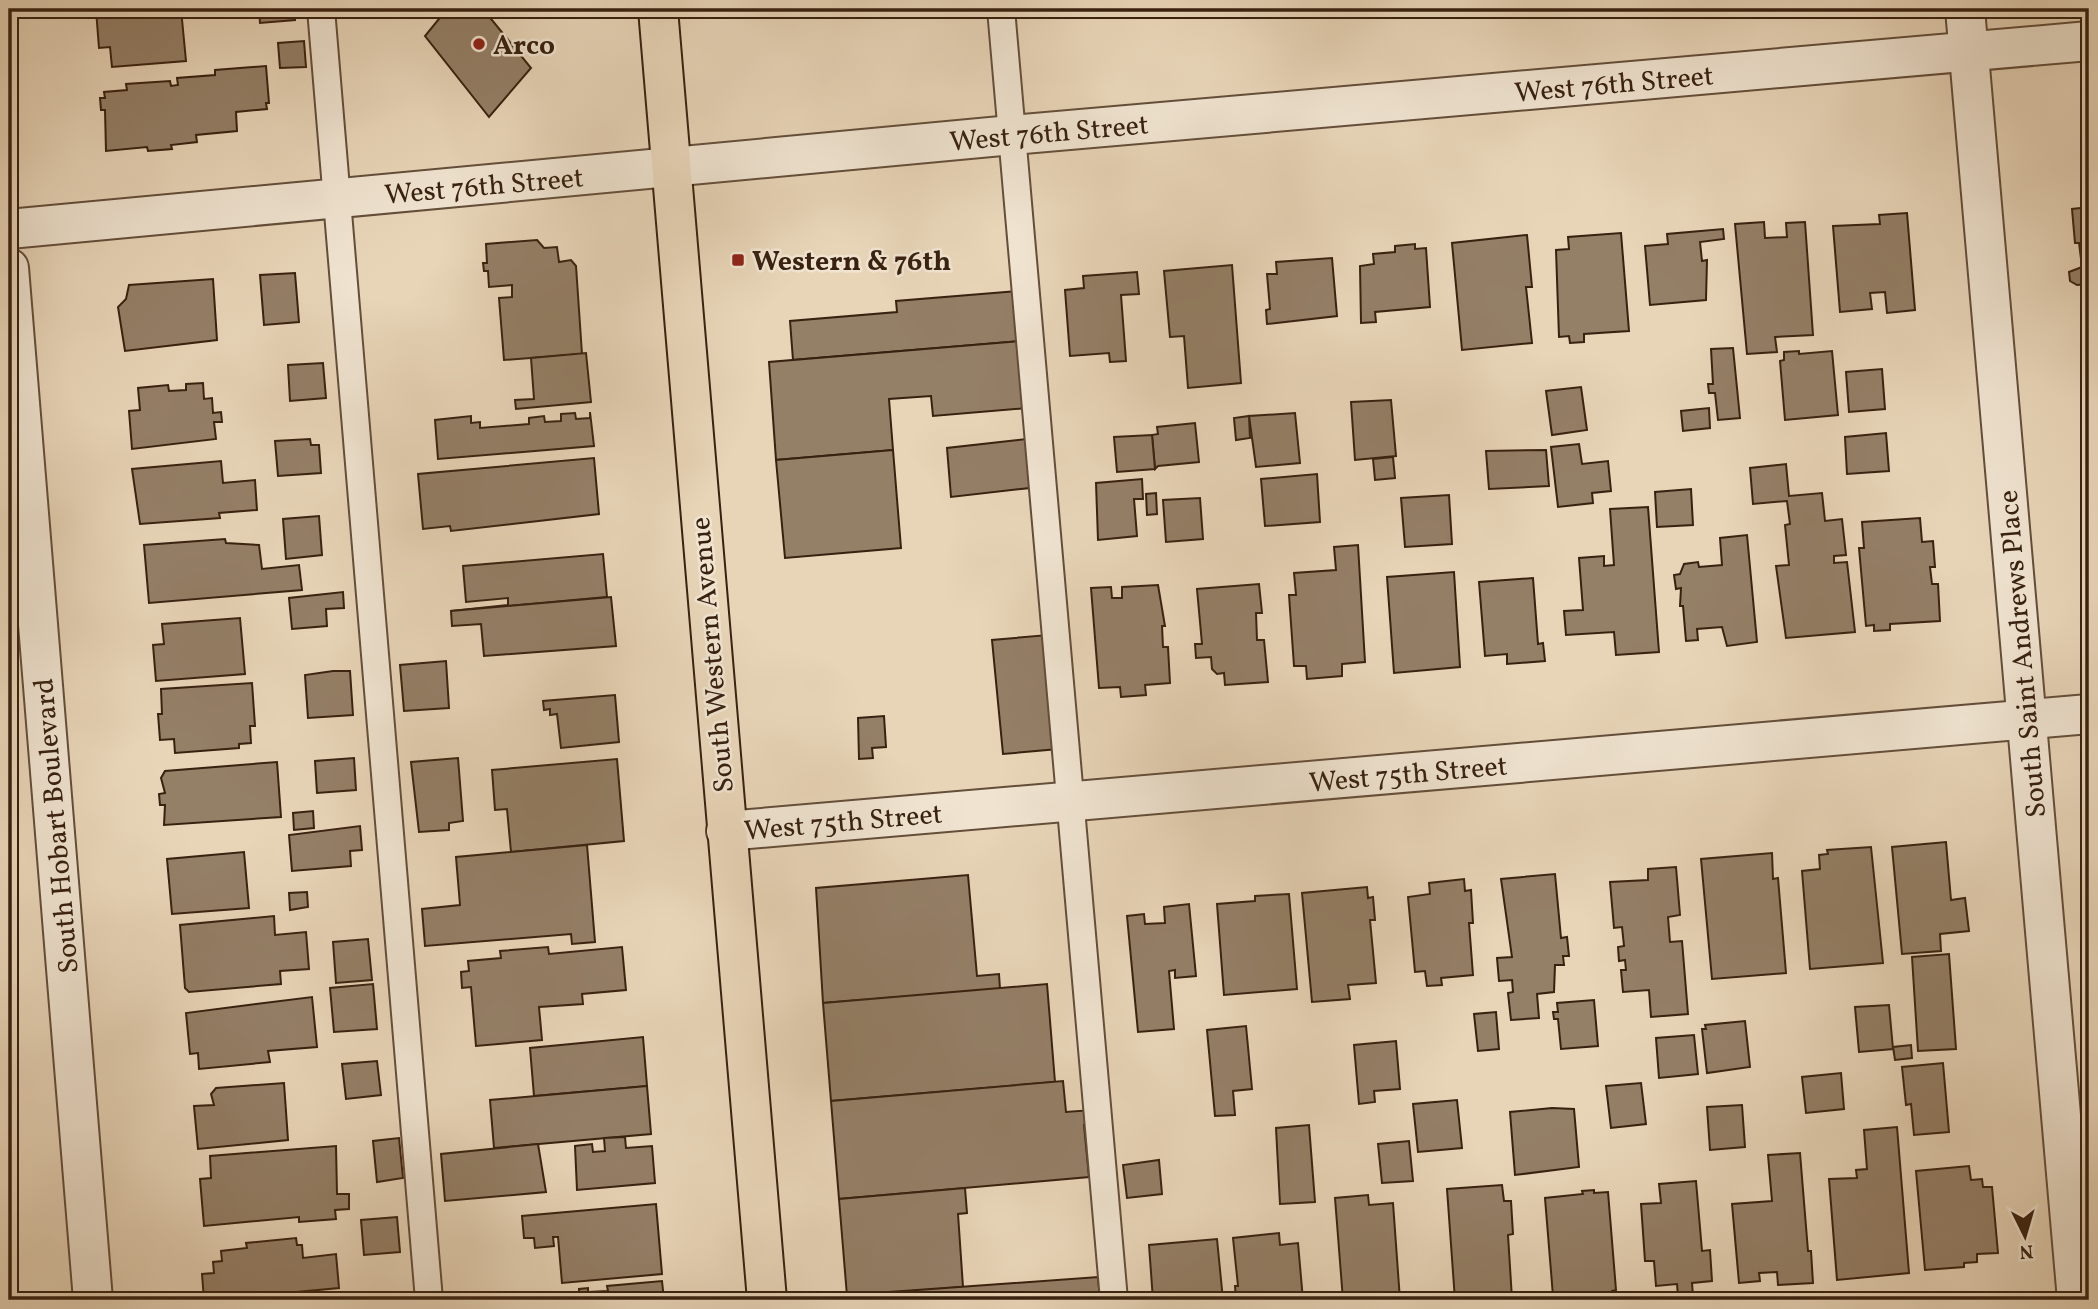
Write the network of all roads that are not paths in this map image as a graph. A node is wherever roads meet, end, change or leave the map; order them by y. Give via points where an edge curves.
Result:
1 (321, 9) edge
2 (658, 9) edge
3 (1001, 9) edge
4 (1965, 9) edge
5 (2089, 41) edge
6 (1969, 52) junction
7 (1012, 135) junction
8 (672, 168) junction
9 (338, 198) junction
10 (9, 229) edge
11 (9, 268) edge
12 (2089, 715) edge
13 (2027, 720) junction
14 (1072, 802) junction
15 (726, 831) junction
16 (93, 1300) edge
17 (429, 1300) edge
18 (767, 1300) edge
19 (1114, 1300) edge
20 (2077, 1300) edge

1 - 9 lane
2 - 8 main road, South Western Avenue
3 - 7 lane
4 - 6 street, South Saint Andrews Place
5 - 6 street, West 76th Street
6 - 7 street, West 76th Street
6 - 13 street, South Saint Andrews Place
7 - 8 street, West 76th Street
7 - 14 lane
8 - 9 street, West 76th Street
8 - 15 main road, South Western Avenue
9 - 10 street, West 76th Street
9 - 17 lane
11 - 16 street, South Hobart Boulevard
12 - 13 street, West 75th Street
13 - 14 street, West 75th Street
13 - 20 street, South Saint Andrews Place
14 - 15 street, West 75th Street
14 - 19 lane
15 - 18 main road, South Western Avenue

